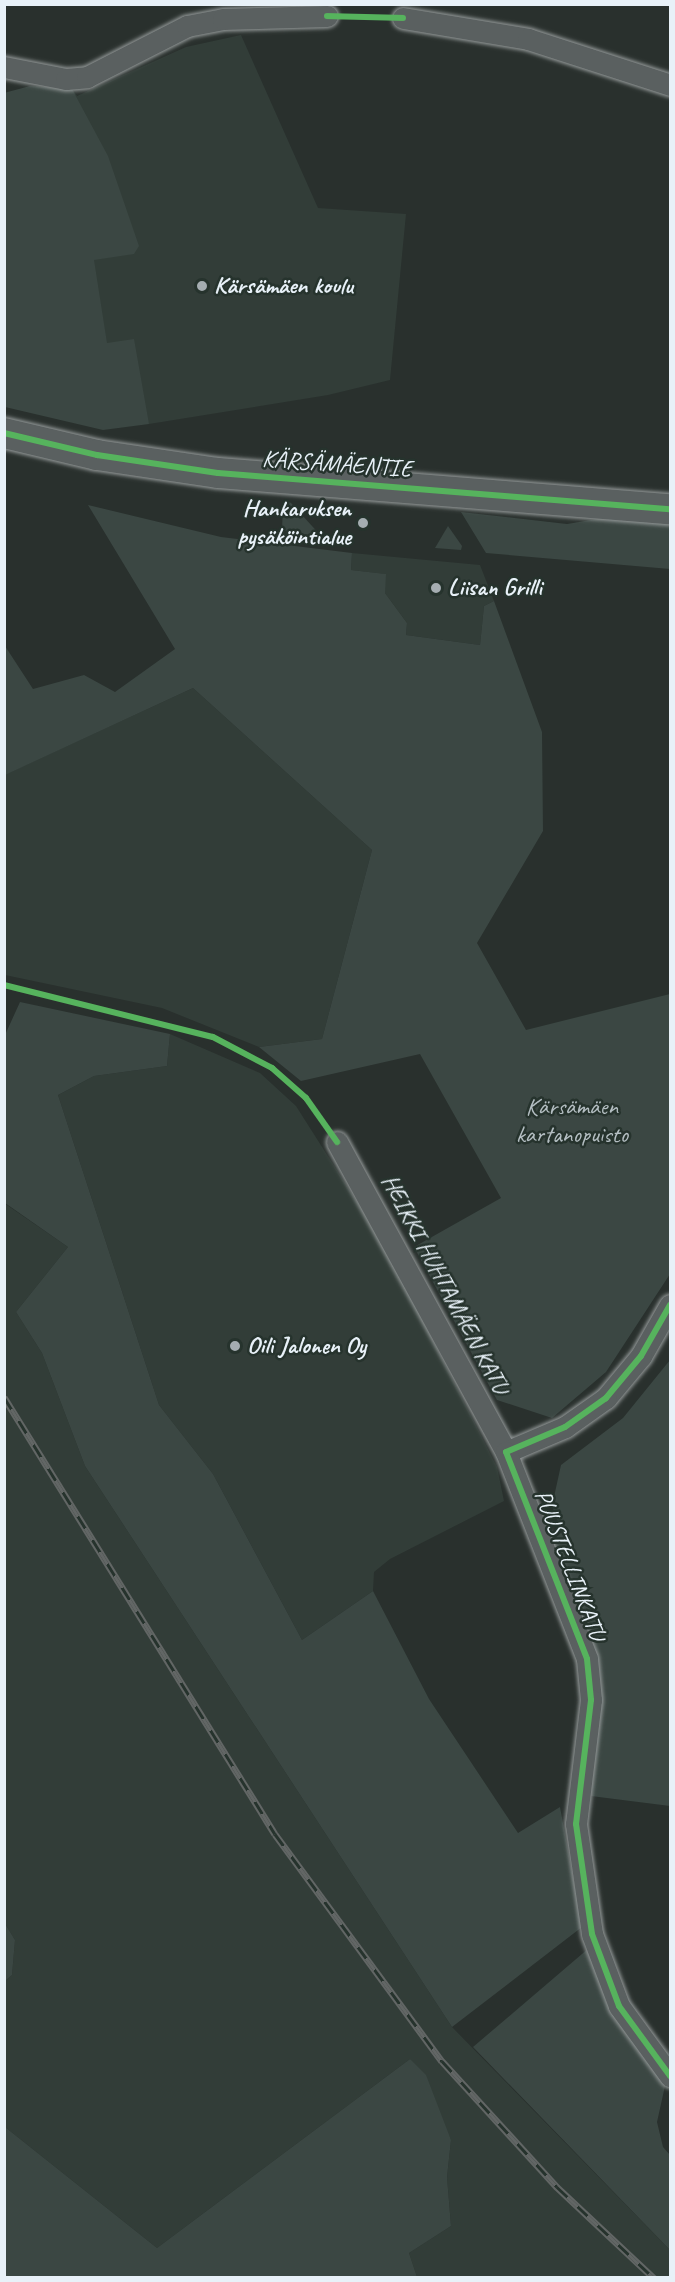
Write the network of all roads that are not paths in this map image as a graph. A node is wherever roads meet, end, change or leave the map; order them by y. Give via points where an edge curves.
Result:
1 (327, 16) dead end
2 (403, 18) dead end
3 (4, 67) edge
4 (670, 85) edge
5 (4, 433) edge
6 (670, 509) edge
7 (337, 1142) dead end
8 (670, 1305) edge
9 (506, 1452) junction
10 (670, 2076) edge

1 - 3 street via 223,19 187,26 87,77 66,79
2 - 4 street via 528,39
5 - 6 street, KÄRSÄMÄENTIE via 109,457 207,471
7 - 9 street, HEIKKI HUHTAMÄEN KATU
8 - 9 street via 641,1356 606,1398 565,1427
9 - 10 street, PUUSTELLINKATU via 587,1659 591,1700 576,1824 592,1934 619,2006

